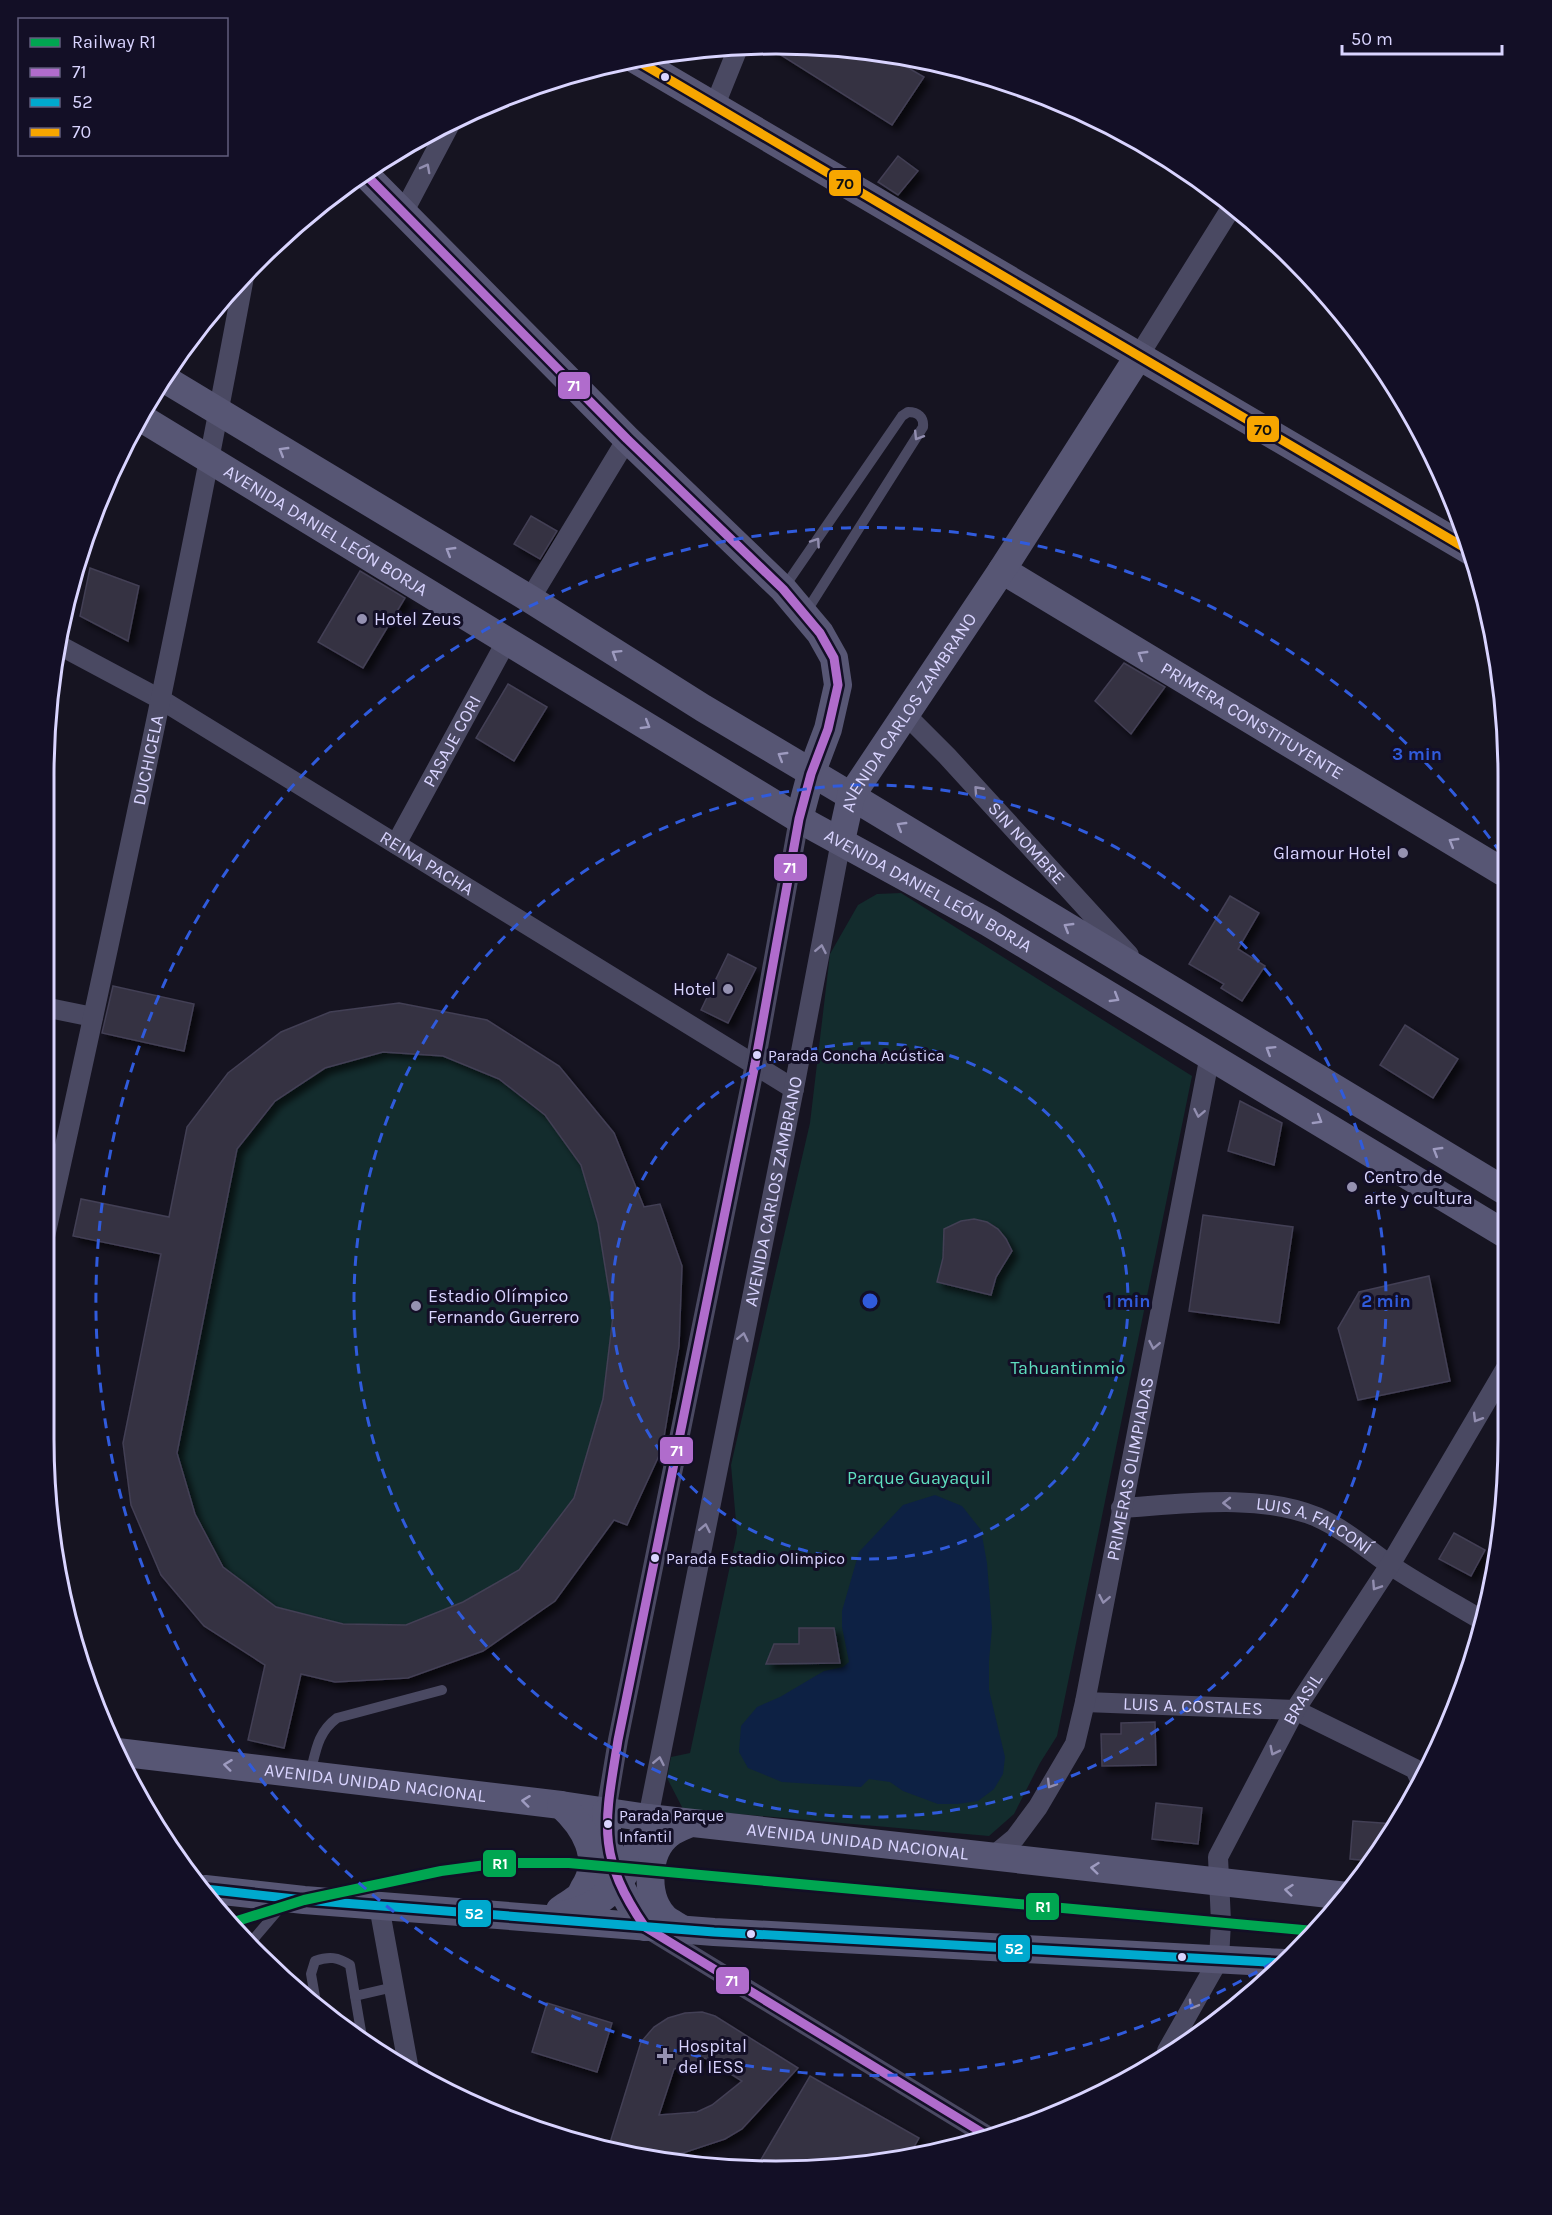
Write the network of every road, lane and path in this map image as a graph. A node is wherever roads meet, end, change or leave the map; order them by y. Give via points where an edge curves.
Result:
1 (735, 56) edge
2 (647, 66) edge
3 (715, 105) junction
4 (444, 135) edge
5 (370, 179) edge
6 (403, 213) junction
7 (1228, 213) edge
8 (241, 291) edge
9 (1138, 357) junction
10 (171, 383) edge
11 (219, 412) junction
12 (147, 422) edge
13 (627, 440) junction
14 (210, 459) junction
15 (1460, 545) edge
16 (1002, 570) junction
17 (783, 589) junction
18 (530, 599) junction
19 (805, 615) junction
20 (507, 640) junction
21 (66, 649) edge
22 (160, 699) junction
23 (906, 715) junction
24 (811, 774) junction
25 (851, 796) junction
26 (800, 819) junction
27 (841, 841) junction
28 (396, 844) junction
29 (1498, 869) edge
30 (1145, 973) junction
31 (54, 1009) edge
32 (93, 1017) junction
33 (1210, 1055) junction
34 (755, 1064) junction
35 (794, 1089) junction
36 (1498, 1187) edge
37 (54, 1195) edge
38 (1498, 1230) edge
39 (1498, 1382) edge
40 (1121, 1508) junction
41 (1390, 1565) junction
42 (1475, 1616) edge
43 (442, 1690) dead end
44 (1085, 1702) junction
45 (1295, 1710) junction
46 (126, 1753) edge
47 (1416, 1772) edge
48 (309, 1774) junction
49 (561, 1805) junction
50 (606, 1812) junction
51 (648, 1818) junction
52 (691, 1823) junction
53 (992, 1857) junction
54 (1218, 1882) junction
55 (619, 1884) junction
56 (213, 1891) edge
57 (1336, 1895) edge
58 (288, 1898) junction
59 (379, 1906) junction
60 (526, 1917) junction
61 (645, 1927) junction
62 (682, 1929) junction
63 (254, 1937) edge
64 (1219, 1959) junction
65 (1273, 1962) edge
66 (394, 1987) junction
67 (315, 1994) edge
68 (355, 1996) junction
69 (361, 2029) edge
70 (1172, 2042) edge
71 (407, 2059) edge
72 (980, 2131) edge

1 - 3 street
2 - 3 street
3 - 9 street
6 -> 4 street
5 - 6 street
6 - 13 street
7 - 9 street, AVENIDA CARLOS ZAMBRANO
8 - 11 street, DUCHICELA
9 - 15 street
9 - 16 street, AVENIDA CARLOS ZAMBRANO
10 - 11 street, AVENIDA DANIEL LEÓN BORJA
11 - 14 street, DUCHICELA
18 -> 11 street, AVENIDA DANIEL LEÓN BORJA
12 - 14 street, AVENIDA DANIEL LEÓN BORJA
13 - 17 street
13 - 18 street
14 - 20 street, AVENIDA DANIEL LEÓN BORJA
14 - 22 street, DUCHICELA
16 - 23 street, AVENIDA CARLOS ZAMBRANO
29 -> 16 street, PRIMERA CONSTITUYENTE
17 - 19 street
17 -> 19 lane via 902,416 908,412 919,415 923,427
24 -> 18 street, AVENIDA DANIEL LEÓN BORJA
19 - 24 street via 834,658 838,685 828,729
20 -> 26 street, AVENIDA DANIEL LEÓN BORJA
20 - 28 street, PASAJE CORI
21 - 22 street, REINA PACHA
22 - 28 street, REINA PACHA
22 - 32 street, DUCHICELA
23 - 25 street, AVENIDA CARLOS ZAMBRANO
30 -> 23 street, SIN NOMBRE
24 - 25 street, AVENIDA DANIEL LEÓN BORJA
24 - 26 street
25 - 27 street, AVENIDA CARLOS ZAMBRANO
30 -> 25 street, AVENIDA DANIEL LEÓN BORJA
26 - 27 street, AVENIDA DANIEL LEÓN BORJA
26 - 34 street
27 -> 33 street, AVENIDA DANIEL LEÓN BORJA via 989,923
35 -> 27 street, AVENIDA CARLOS ZAMBRANO
28 - 34 street, REINA PACHA
36 -> 30 street, AVENIDA DANIEL LEÓN BORJA
31 - 32 street
32 - 37 street, DUCHICELA
33 -> 38 street, AVENIDA DANIEL LEÓN BORJA
33 -> 40 street, PRIMERAS OLIMPIADAS
34 - 35 street, REINA PACHA
34 - 50 street
51 -> 35 street, AVENIDA CARLOS ZAMBRANO
39 -> 41 street, BRASIL
41 -> 40 street, LUIS A. FALCONÍ via 1357,1539 1317,1517 1276,1506 1230,1502
40 -> 44 street, PRIMERAS OLIMPIADAS
41 - 42 street, LUIS A. FALCONÍ
41 -> 45 street, BRASIL
43 - 48 lane via 337,1718 320,1735
44 - 45 street, LUIS A. COSTALES
44 -> 53 street, PRIMERAS OLIMPIADAS via 1075,1744 1038,1807 1015,1838
45 - 47 street, LUIS A. COSTALES
45 -> 54 street, BRASIL via 1218,1857
48 -> 46 street, AVENIDA UNIDAD NACIONAL
49 -> 48 street, AVENIDA UNIDAD NACIONAL
49 - 50 street, AVENIDA UNIDAD NACIONAL
49 - 60 street via 584,1832 592,1854 590,1879 578,1898 558,1911
50 - 51 street, AVENIDA UNIDAD NACIONAL
50 - 55 street via 608,1847
51 - 52 street, AVENIDA UNIDAD NACIONAL
51 - 55 street via 640,1848
52 - 53 street, AVENIDA UNIDAD NACIONAL
52 - 62 street via 669,1834 656,1851 651,1870 653,1898 663,1916
54 -> 53 street, AVENIDA UNIDAD NACIONAL
57 -> 54 street, AVENIDA UNIDAD NACIONAL
54 - 64 street, BRASIL
55 - 60 street via 585,1908
55 - 61 street
56 - 58 street
58 - 59 street
58 - 63 lane
59 - 60 street
59 - 66 street
60 - 61 street
61 - 62 street
61 - 72 street
62 - 64 street
64 - 65 street
64 -> 70 street, BRASIL
66 - 68 lane
66 - 71 street
67 - 68 lane via 311,1974 315,1961 327,1957 350,1965
68 - 69 lane

